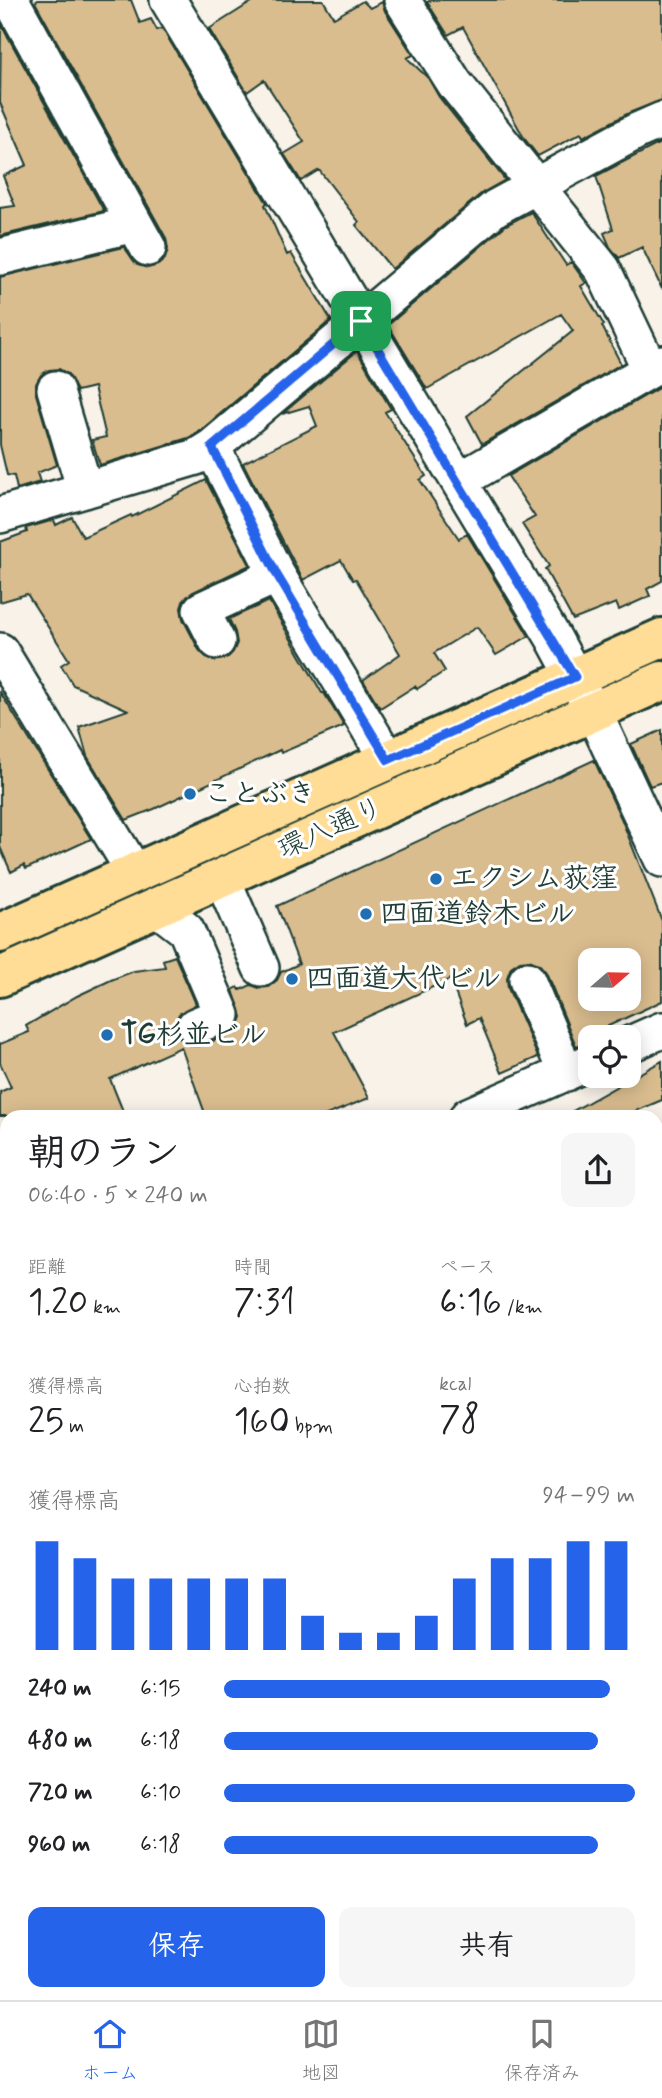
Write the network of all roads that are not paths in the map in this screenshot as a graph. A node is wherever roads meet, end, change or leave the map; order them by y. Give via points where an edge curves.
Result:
1 (11, 0) edge
2 (168, 0) edge
3 (402, 0) edge
4 (662, 120) edge
5 (534, 186) junction
6 (0, 257) edge
7 (361, 321) junction
8 (656, 366) edge
9 (55, 389) dead end
10 (212, 447) junction
11 (459, 481) junction
12 (85, 490) junction
13 (0, 515) edge
14 (277, 575) junction
15 (662, 638) edge
16 (217, 641) dead end
17 (0, 651) edge
18 (575, 677) junction
19 (662, 681) edge
20 (11, 694) edge
21 (593, 711) junction
22 (388, 760) junction
23 (658, 836) edge
24 (135, 873) junction
25 (222, 878) junction
26 (156, 907) junction
27 (54, 908) junction
28 (0, 919) edge
29 (0, 933) edge
30 (68, 947) junction
31 (261, 968) dead end
32 (0, 976) edge
33 (527, 980) dead end
34 (0, 994) edge
35 (197, 1017) dead end
36 (662, 1030) edge
37 (641, 1039) edge
38 (578, 1068) edge
39 (482, 1110) edge

1 - 6 street via 141,236
2 - 7 street
3 - 5 street via 456,83
4 - 5 street
5 - 7 street via 495,208
5 - 8 street via 603,270
7 - 10 street
7 - 11 street
8 - 11 street
9 - 12 street
10 - 12 street via 196,457
10 - 14 street
11 - 18 street
12 - 13 street
14 - 16 street via 201,610
14 - 22 street
15 - 18 main road, 環八通り
17 - 20 street
18 - 21 street
18 - 22 main road, 環八通り
19 - 21 main road, 環八通り
20 - 24 street
21 - 23 street
21 - 25 main road, 環八通り
22 - 24 main road, 環八通り
24 - 27 main road, 環八通り
25 - 26 main road, 環八通り
25 - 31 street
26 - 30 main road, 環八通り
26 - 35 street via 186,930 222,1015
27 - 28 main road
27 - 29 main road, 環八通り
30 - 32 main road, 環八通り
30 - 34 main road
33 - 38 street
36 - 37 street
38 - 39 street

